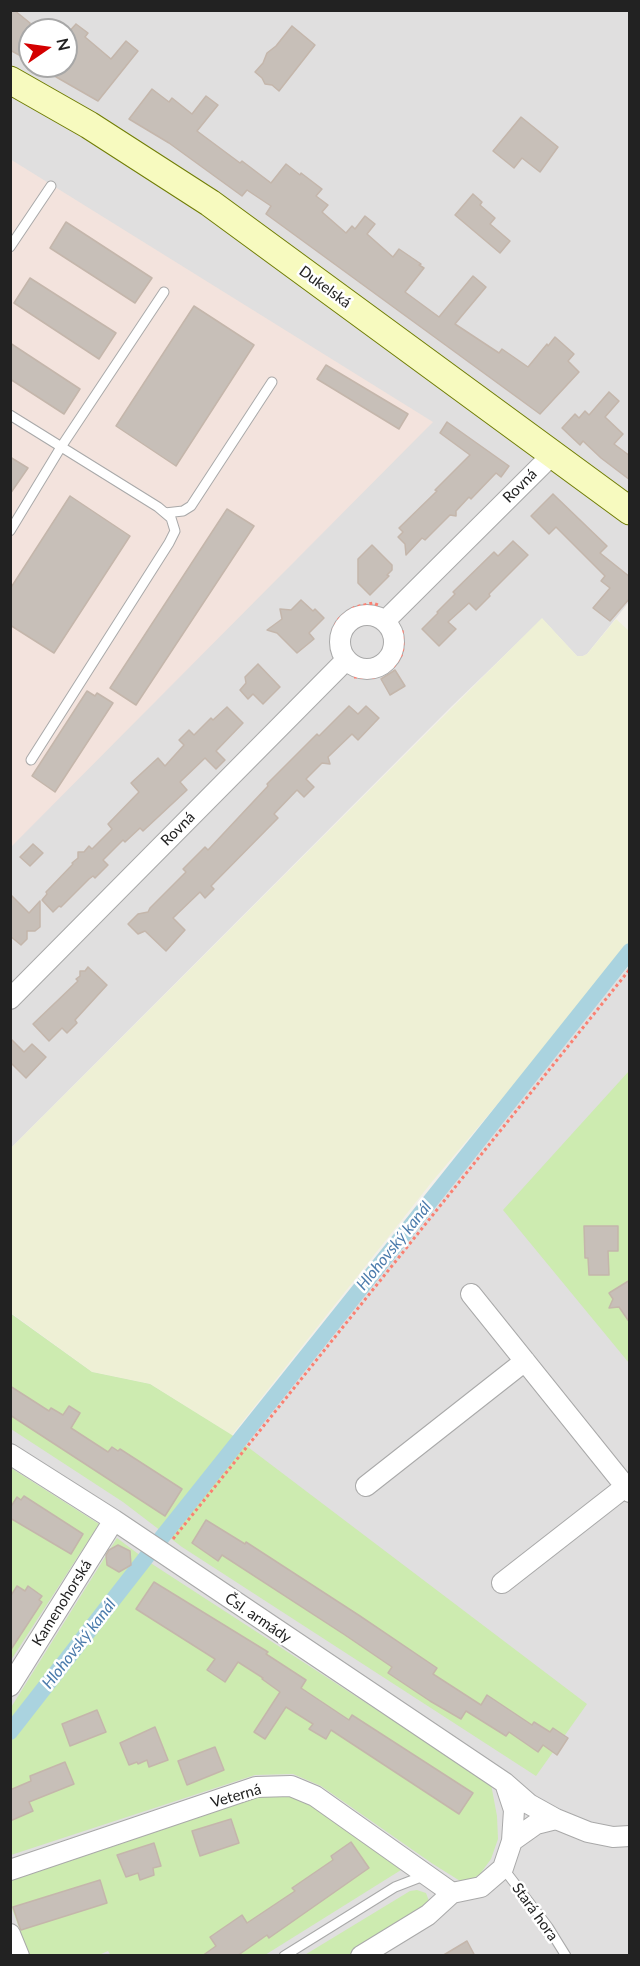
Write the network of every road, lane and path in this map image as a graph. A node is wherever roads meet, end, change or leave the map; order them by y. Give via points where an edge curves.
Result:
1 (10, 80) edge
2 (51, 186) dead end
3 (10, 247) edge
4 (164, 292) dead end
5 (272, 382) dead end
6 (10, 415) edge
7 (61, 447) junction
8 (553, 454) junction
9 (630, 511) edge
10 (165, 513) junction
11 (10, 531) edge
12 (385, 621) junction
13 (346, 660) junction
14 (31, 760) dead end
15 (630, 969) edge
16 (10, 999) edge
17 (471, 1294) dead end
18 (525, 1361) junction
19 (10, 1454) edge
20 (366, 1486) dead end
21 (627, 1490) edge
22 (114, 1520) junction
23 (161, 1553) junction
24 (502, 1583) dead end
25 (10, 1686) edge
26 (505, 1783) junction
27 (556, 1819) junction
28 (630, 1836) edge
29 (512, 1841) junction
30 (503, 1868) junction
31 (10, 1870) edge
32 (426, 1875) junction
33 (452, 1893) junction
34 (10, 1934) edge
35 (19, 1956) edge
36 (284, 1956) edge
37 (361, 1956) edge
38 (567, 1956) edge

1 - 8 main road, Dukelská via 89,125 210,204
2 - 3 lane
4 - 7 lane
5 - 10 lane via 191,506
6 - 7 lane
7 - 10 lane
7 - 11 lane
8 - 9 main road, Dukelská
8 - 12 street, Rovná
10 - 14 lane via 175,531 169,543
12 - 13 street via 368,614 351,619 339,643
12 - 13 street via 391,628 394,645 386,661 362,669
13 - 16 street, Rovná
15 - 23 path
17 - 18 street
18 - 20 street
18 - 21 street
19 - 22 street, Čsl. armády
21 - 24 street
22 - 23 street, Čsl. armády
22 - 25 street, Kamenohorská
23 - 26 street, Čsl. armády
26 - 27 street, Čsl. armády via 529,1804
26 - 29 street via 514,1810
27 - 28 street, Čsl. armády via 588,1832
27 - 29 street via 536,1824
29 - 30 street
30 - 33 street via 481,1887
30 - 38 lane, Stará hora
31 - 32 street, Veterná via 256,1787 291,1786 315,1796
32 - 33 street, Veterná
32 - 36 lane via 395,1887
33 - 37 street via 428,1915
34 - 35 street

